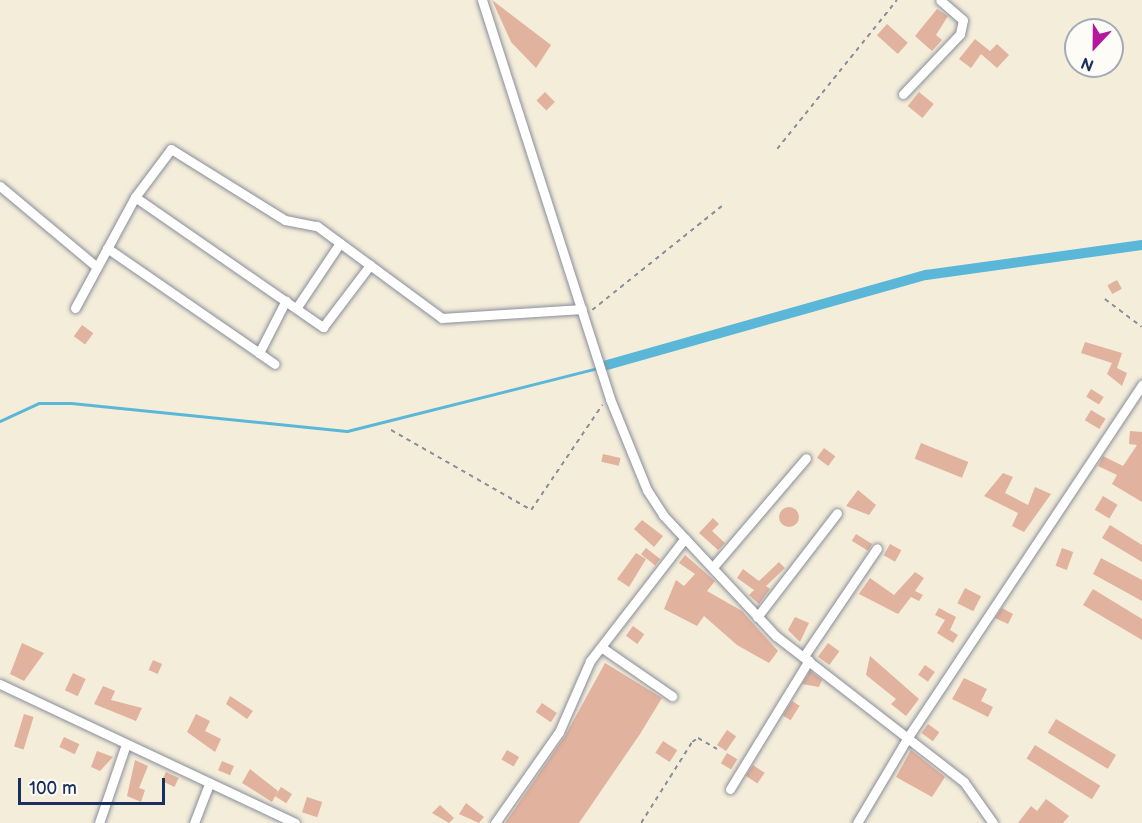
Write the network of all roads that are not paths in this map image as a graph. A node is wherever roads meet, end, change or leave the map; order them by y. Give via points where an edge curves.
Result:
1 (483, 0) edge
2 (940, 0) edge
3 (903, 94) dead end
4 (0, 186) edge
5 (135, 197) junction
6 (340, 243) junction
7 (107, 248) junction
8 (370, 265) junction
9 (97, 267) junction
10 (286, 300) junction
11 (297, 307) junction
12 (75, 308) dead end
13 (584, 312) junction
14 (258, 353) junction
15 (275, 364) dead end
16 (1142, 385) edge
17 (806, 458) dead end
18 (837, 513) dead end
19 (685, 538) junction
20 (876, 548) dead end
21 (713, 567) junction
22 (757, 617) junction
23 (604, 649) junction
24 (807, 658) junction
25 (0, 684) edge
26 (672, 696) dead end
27 (908, 737) junction
28 (126, 744) junction
29 (209, 784) junction
30 (730, 789) dead end
31 (99, 823) edge
32 (194, 823) edge
33 (294, 823) edge
34 (495, 823) edge
35 (857, 823) edge
36 (993, 823) edge

1 - 13 street
2 - 3 street via 963,20 960,34
4 - 9 street
5 - 6 street via 162,155 182,152 285,220 317,226
5 - 7 street
5 - 10 street
6 - 8 street
6 - 11 street
7 - 9 street
7 - 14 street
8 - 11 street via 326,327
8 - 13 street via 451,320
9 - 12 street
10 - 11 street
10 - 14 street
13 - 19 street via 610,399 647,490
14 - 15 street
16 - 27 street
17 - 21 street
18 - 22 street
19 - 21 street
19 - 23 street
20 - 24 street
21 - 22 street
22 - 24 street
23 - 26 street
23 - 34 street via 585,669 560,732
24 - 27 street
24 - 30 street
25 - 28 street
27 - 35 street
27 - 36 street via 964,782
28 - 29 street
28 - 31 street
29 - 32 street
29 - 33 street

